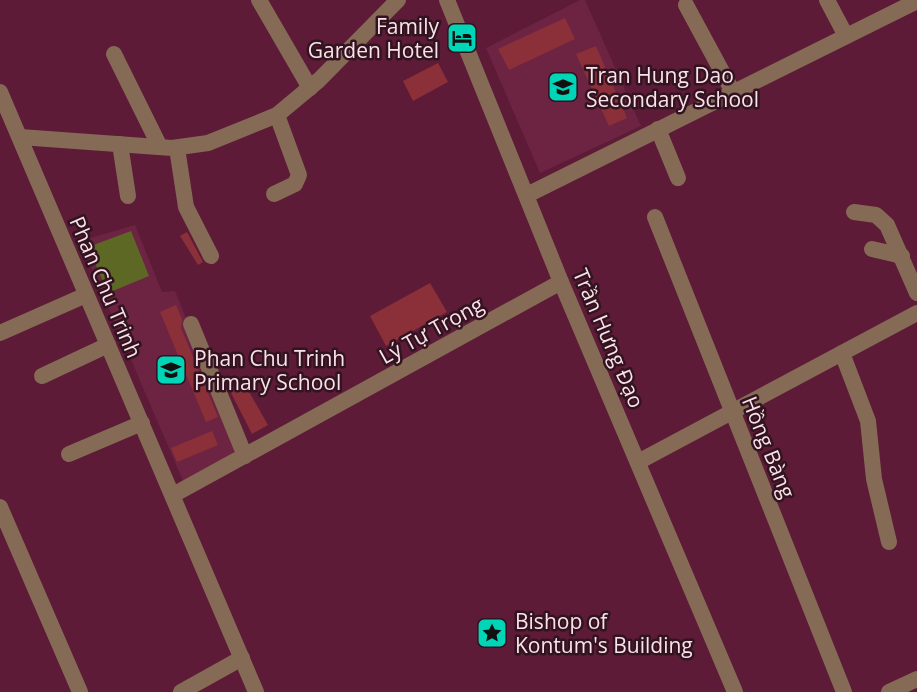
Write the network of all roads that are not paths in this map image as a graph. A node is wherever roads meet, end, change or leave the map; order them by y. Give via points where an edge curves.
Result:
1 (259, 0) edge
2 (398, 0) edge
3 (447, 0) edge
4 (827, 0) edge
5 (917, 1) edge
6 (687, 5) dead end
7 (846, 36) junction
8 (114, 54) dead end
9 (310, 88) junction
10 (0, 92) edge
11 (733, 92) junction
12 (277, 115) junction
13 (659, 129) junction
14 (20, 137) junction
15 (120, 144) junction
16 (168, 148) junction
17 (678, 178) dead end
18 (274, 194) dead end
19 (527, 195) junction
20 (128, 196) dead end
21 (854, 212) dead end
22 (655, 216) dead end
23 (872, 248) dead end
24 (211, 256) dead end
25 (902, 256) junction
26 (561, 282) junction
27 (917, 293) edge
28 (86, 295) junction
29 (917, 313) edge
30 (191, 324) dead end
31 (0, 333) edge
32 (108, 345) junction
33 (842, 353) junction
34 (42, 376) dead end
35 (732, 412) junction
36 (142, 423) junction
37 (69, 454) dead end
38 (245, 456) junction
39 (638, 462) junction
40 (173, 495) junction
41 (0, 507) edge
42 (890, 542) dead end
43 (242, 658) junction
44 (915, 684) edge
45 (80, 692) edge
46 (181, 692) edge
47 (256, 692) edge
48 (735, 692) edge
49 (844, 692) edge
50 (889, 692) edge

1 - 9 street
2 - 9 street
3 - 19 street, Trần Hưng Đạo
4 - 7 street
5 - 7 street
6 - 11 street
7 - 11 street
8 - 16 street
9 - 12 street
10 - 14 street, Phan Chu Trinh
11 - 13 street
12 - 16 street via 208,143
12 - 18 street via 299,175 295,184
13 - 17 street
13 - 19 street
14 - 15 street
14 - 28 street, Phan Chu Trinh
15 - 16 street
15 - 20 street
16 - 24 street via 186,207
19 - 26 street, Trần Hưng Đạo
21 - 25 street via 876,215 887,225
22 - 35 street, Hồng Bàng
23 - 25 street
25 - 27 street
26 - 38 street, Lý Tự Trọng
26 - 39 street, Trần Hưng Đạo
28 - 31 street
28 - 32 street, Phan Chu Trinh
29 - 33 street
30 - 38 street
32 - 34 street
32 - 36 street, Phan Chu Trinh
33 - 35 street
33 - 42 street via 868,421 874,479
35 - 39 street
35 - 49 street, Hồng Bàng
36 - 37 street
36 - 40 street, Phan Chu Trinh
38 - 40 street, Lý Tự Trọng
39 - 48 street, Trần Hưng Đạo
40 - 43 street, Phan Chu Trinh
41 - 45 street
43 - 46 street
43 - 47 street, Phan Chu Trinh
44 - 50 street

